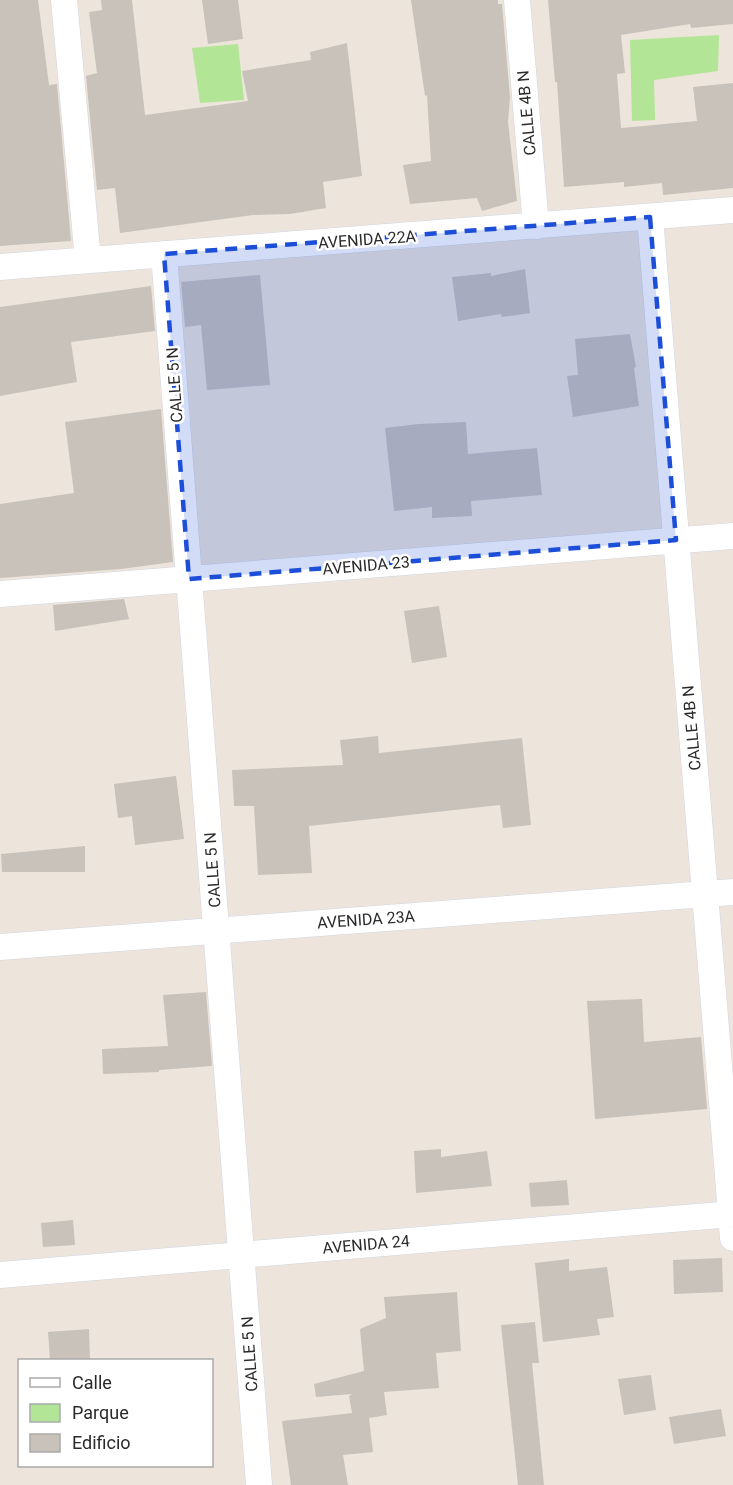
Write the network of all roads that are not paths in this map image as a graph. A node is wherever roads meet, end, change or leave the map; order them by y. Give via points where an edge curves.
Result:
1 (64, 0) edge
2 (517, 0) edge
3 (733, 210) edge
4 (650, 217) junction
5 (536, 226) junction
6 (164, 254) junction
7 (88, 260) junction
8 (0, 267) edge
9 (733, 536) edge
10 (676, 540) junction
11 (189, 579) junction
12 (0, 594) edge
13 (733, 892) edge
14 (705, 894) junction
15 (216, 931) junction
16 (0, 947) edge
17 (732, 1222) edge
18 (242, 1255) junction
19 (0, 1275) edge
20 (259, 1485) edge

1 - 7 street
2 - 5 street, CALLE 4B N
3 - 4 street, AVENIDA 22A
4 - 5 street, AVENIDA 22A
4 - 10 street, CALLE 4B N
5 - 6 street, AVENIDA 22A
6 - 7 street, AVENIDA 22A
6 - 11 street, CALLE 5 N
7 - 8 street, AVENIDA 22A
9 - 10 street, AVENIDA 23
10 - 11 street, AVENIDA 23
10 - 14 street, CALLE 4B N
11 - 12 street, AVENIDA 23
11 - 15 street, CALLE 5 N
13 - 14 street, AVENIDA 23A
14 - 15 street, AVENIDA 23A
14 - 17 street, CALLE 4B N
15 - 16 street, AVENIDA 23A
15 - 18 street, CALLE 5 N
17 - 18 street, AVENIDA 24
18 - 19 street, AVENIDA 24
18 - 20 street, CALLE 5 N

